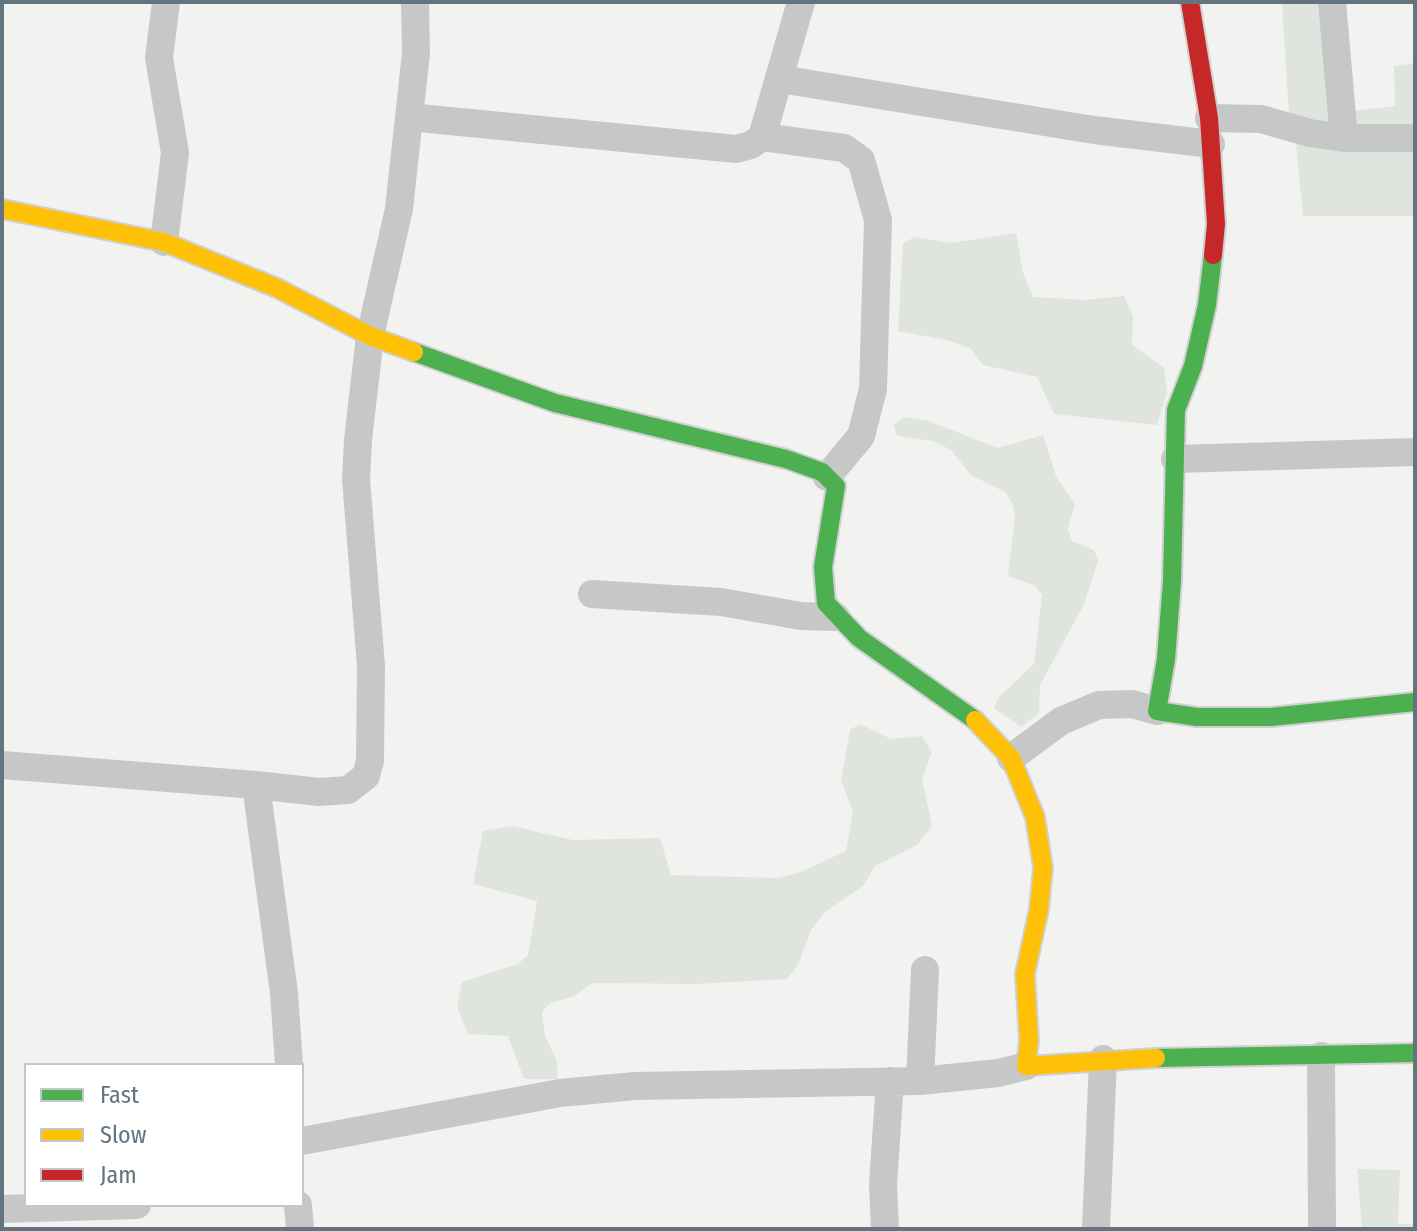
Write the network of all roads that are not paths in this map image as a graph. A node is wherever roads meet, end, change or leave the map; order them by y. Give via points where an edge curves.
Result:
1 (166, 2) edge
2 (415, 2) edge
3 (801, 2) edge
4 (1190, 2) edge
5 (1332, 2) edge
6 (780, 79) junction
7 (409, 117) junction
8 (1210, 131) junction
9 (762, 137) junction
10 (1344, 138) junction
11 (1415, 138) edge
12 (2, 209) edge
13 (164, 242) junction
14 (370, 336) junction
15 (1415, 452) edge
16 (1175, 459) junction
17 (827, 477) junction
18 (592, 594) dead end
19 (836, 617) junction
20 (1415, 702) edge
21 (1157, 711) junction
22 (1011, 758) junction
23 (2, 765) edge
24 (256, 785) junction
25 (925, 970) dead end
26 (1415, 1053) edge
27 (1321, 1056) junction
28 (1103, 1059) junction
29 (289, 1063) edge
30 (1026, 1066) junction
31 (890, 1081) junction
32 (920, 1081) junction
33 (304, 1141) edge
34 (70, 1207) edge
35 (298, 1207) edge
36 (2, 1209) edge
37 (300, 1229) edge
38 (885, 1229) edge
39 (1096, 1229) edge
40 (1322, 1229) edge

1 - 13 street via 159,58 175,153
2 - 7 street
3 - 6 street
4 - 8 street
5 - 10 street
6 - 8 street via 1094,130
6 - 9 street
7 - 9 street via 736,149
7 - 14 street via 399,209
8 - 10 street via 1261,119
8 - 16 street via 1216,224 1207,305 1176,410
9 - 17 street via 844,148 861,160 878,220 873,389 861,436
10 - 11 street
12 - 13 street
13 - 14 street via 277,288
14 - 17 street via 555,403 786,459
14 - 24 street via 356,479 371,666 370,761 359,785 348,790
15 - 16 street
16 - 21 street via 1172,581
17 - 19 street via 836,486 822,585
18 - 19 street via 721,602
19 - 22 street via 966,711
20 - 21 street via 1271,717
21 - 22 street via 1132,704 1099,705 1061,721
22 - 30 street via 1035,817 1043,868 1025,974
23 - 24 street
24 - 29 street
25 - 32 street
26 - 27 street
27 - 28 street
27 - 40 street
28 - 30 street
28 - 39 street
30 - 32 street
31 - 32 street
31 - 33 street via 575,1092
31 - 38 street
34 - 36 street
35 - 37 street

